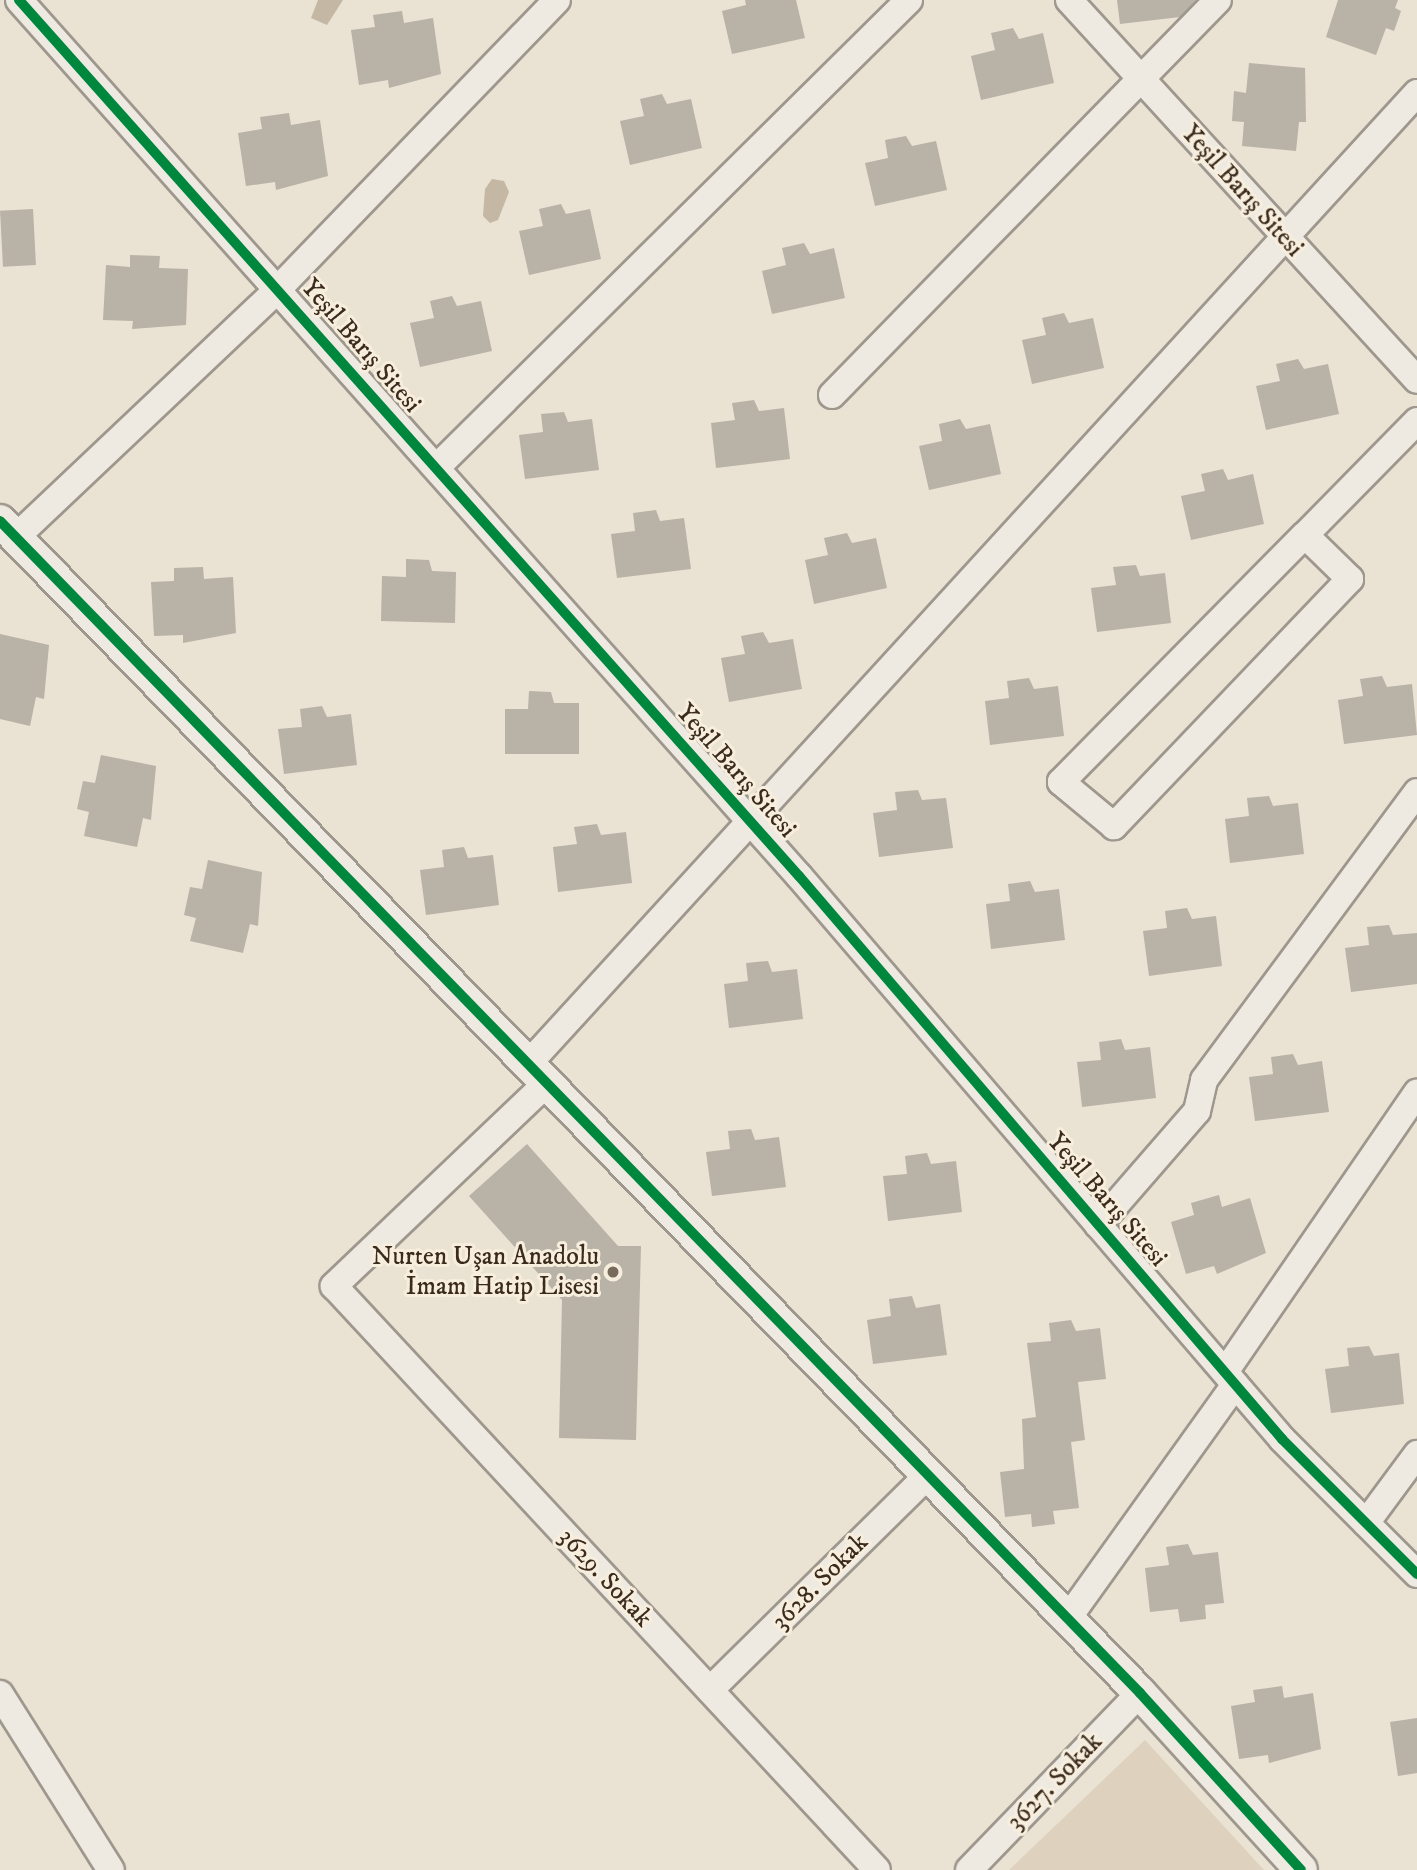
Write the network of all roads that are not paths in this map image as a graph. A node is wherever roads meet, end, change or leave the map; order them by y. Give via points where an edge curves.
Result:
1 (19, 0) edge
2 (557, 0) edge
3 (909, 0) edge
4 (1069, 0) edge
5 (1218, 0) edge
6 (1141, 79) junction
7 (1417, 93) edge
8 (1284, 238) junction
9 (279, 288) junction
10 (1417, 380) edge
11 (832, 395) dead end
12 (1417, 421) edge
13 (437, 467) junction
14 (8, 529) edge
15 (1305, 535) junction
16 (1417, 792) edge
17 (750, 822) junction
18 (539, 1073) junction
19 (1417, 1093) edge
20 (1098, 1225) junction
21 (1230, 1378) junction
22 (1417, 1454) edge
23 (929, 1474) junction
24 (1366, 1523) junction
25 (1417, 1574) edge
26 (1068, 1618) junction
27 (710, 1690) junction
28 (1140, 1693) junction
29 (0, 1694) edge
30 (111, 1870) edge
31 (877, 1870) edge
32 (969, 1870) edge
33 (1301, 1870) edge

1 - 9 street, Yeşil Barış Sitesi
2 - 9 street, Yeşil Barış Sitesi
3 - 13 street
4 - 6 street, Yeşil Barış Sitesi
5 - 6 street
6 - 8 street, Yeşil Barış Sitesi
6 - 11 street
7 - 8 street
8 - 10 street, Yeşil Barış Sitesi
8 - 17 street
9 - 13 street, Yeşil Barış Sitesi
9 - 14 street, Yeşil Barış Sitesi
12 - 15 street
13 - 17 street, Yeşil Barış Sitesi
14 - 18 street
15 - 15 street via 1061,782 1114,826 1349,579
16 - 20 street, Yeşil Barış Sitesi via 1204,1080 1197,1111
17 - 18 street
17 - 20 street, Yeşil Barış Sitesi
18 - 23 street
18 - 27 street, 3629. Sokak via 334,1286
19 - 21 street
20 - 21 street, Yeşil Barış Sitesi
21 - 24 street, Yeşil Barış Sitesi
21 - 26 street
22 - 24 street
23 - 26 street
23 - 27 street, 3628. Sokak
24 - 25 street, Yeşil Barış Sitesi
26 - 28 street
27 - 31 street, 3629. Sokak
28 - 32 street, 3627. Sokak
28 - 33 street
29 - 30 street

